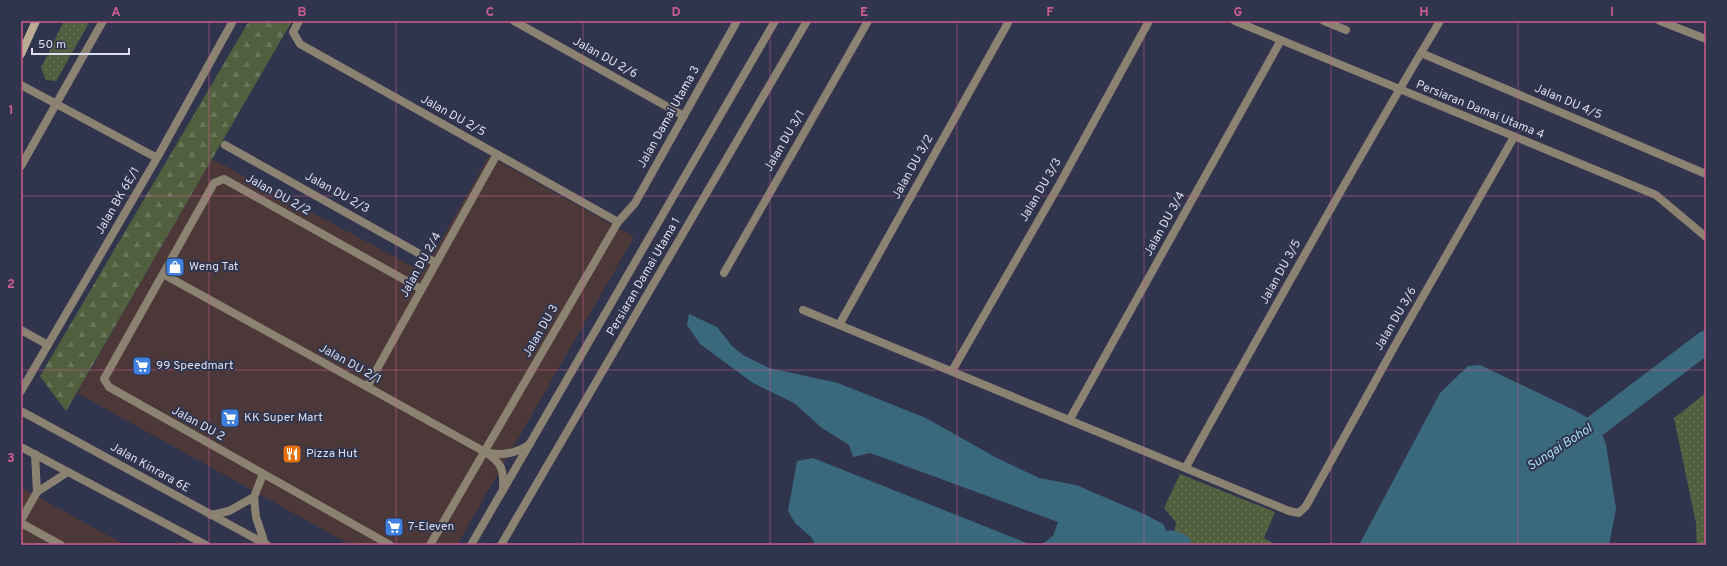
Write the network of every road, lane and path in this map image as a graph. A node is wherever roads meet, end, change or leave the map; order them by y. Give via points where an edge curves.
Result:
1 (36, 21) edge
2 (103, 21) edge
3 (233, 21) edge
4 (299, 21) edge
5 (514, 21) edge
6 (737, 21) edge
7 (775, 21) edge
8 (807, 21) edge
9 (868, 21) edge
10 (1008, 21) edge
11 (1149, 21) edge
12 (1235, 21) edge
13 (1324, 21) edge
14 (1440, 21) edge
15 (1660, 21) edge
16 (1346, 30) dead end
17 (1706, 39) edge
18 (1281, 40) junction
19 (1421, 53) junction
20 (21, 54) edge
21 (21, 85) edge
22 (1399, 89) junction
23 (56, 104) junction
24 (684, 116) junction
25 (1514, 137) junction
26 (225, 145) dead end
27 (497, 154) junction
28 (157, 158) junction
29 (21, 166) edge
30 (1706, 174) edge
31 (618, 222) junction
32 (1706, 237) edge
33 (436, 263) junction
34 (724, 273) dead end
35 (163, 274) junction
36 (422, 289) junction
37 (803, 310) dead end
38 (839, 325) junction
39 (21, 330) edge
40 (48, 345) junction
41 (952, 371) junction
42 (367, 387) junction
43 (21, 391) edge
44 (21, 411) edge
45 (1070, 419) junction
46 (530, 444) junction
47 (21, 447) edge
48 (485, 452) junction
49 (35, 454) junction
50 (1186, 467) junction
51 (68, 472) junction
52 (263, 474) junction
53 (503, 490) junction
54 (37, 492) junction
55 (254, 497) junction
56 (211, 515) junction
57 (21, 521) edge
58 (61, 545) edge
59 (206, 545) edge
60 (266, 545) edge
61 (390, 545) edge
62 (430, 545) edge
63 (471, 545) edge
64 (501, 545) edge

1 - 20 main road
2 - 23 street
3 - 28 street, Jalan BK 6E/1
4 - 27 street, Jalan DU 2/5 via 293,32 300,44
5 - 24 street, Jalan DU 2/6
6 - 24 street, Jalan Damai Utama 3
7 - 46 street, Persiaran Damai Utama 1
8 - 64 street, Persiaran Damai Utama 1
9 - 34 street, Jalan DU 3/1
10 - 38 street, Jalan DU 3/2
11 - 41 street, Jalan DU 3/3 via 1059,185
12 - 18 street, Persiaran Damai Utama 4
13 - 16 street
14 - 19 street, Jalan DU 3/5
15 - 17 street
18 - 22 street, Persiaran Damai Utama 4
18 - 45 street, Jalan DU 3/4
19 - 22 street, Jalan DU 3/5
19 - 30 street, Jalan DU 4/5
21 - 23 street
22 - 25 street, Persiaran Damai Utama 4
22 - 50 street, Jalan DU 3/5
23 - 28 street
23 - 29 street
24 - 31 street, Jalan Damai Utama 3 via 635,203
25 - 32 street, Persiaran Damai Utama 4 via 1656,195
25 - 50 street, Jalan DU 3/6 via 1306,506 1299,513 1289,511
26 - 33 street, Jalan DU 2/3
27 - 31 street, Jalan DU 2/5
27 - 33 street, Jalan DU 2/4
28 - 40 street, Jalan BK 6E/1
31 - 48 street, Jalan DU 3
33 - 36 street, Jalan DU 2/4
35 - 36 street, Jalan DU 2/2 via 214,182 224,179
35 - 42 street, Jalan DU 2/1
35 - 52 street, Jalan DU 2 via 104,379 109,387
36 - 42 street, Jalan DU 2/4
37 - 38 street
38 - 41 street
39 - 40 street
40 - 43 street, Jalan BK 6E/1
41 - 45 street
42 - 48 street, Jalan DU 2/1
44 - 56 street, Jalan Kinrara 6E
45 - 50 street
46 - 48 street via 509,454
46 - 53 street, Persiaran Damai Utama 1
47 - 49 street
48 - 53 street, Jalan DU 2/1 via 498,461
48 - 62 street
49 - 51 street
49 - 54 street
51 - 54 street
51 - 59 street
52 - 55 street
52 - 61 street, Jalan DU 2
53 - 63 street, Persiaran Damai Utama 1
54 - 57 street
55 - 56 street via 229,512
55 - 60 street via 256,517
56 - 60 street, Jalan Kinrara 6E
57 - 58 street

